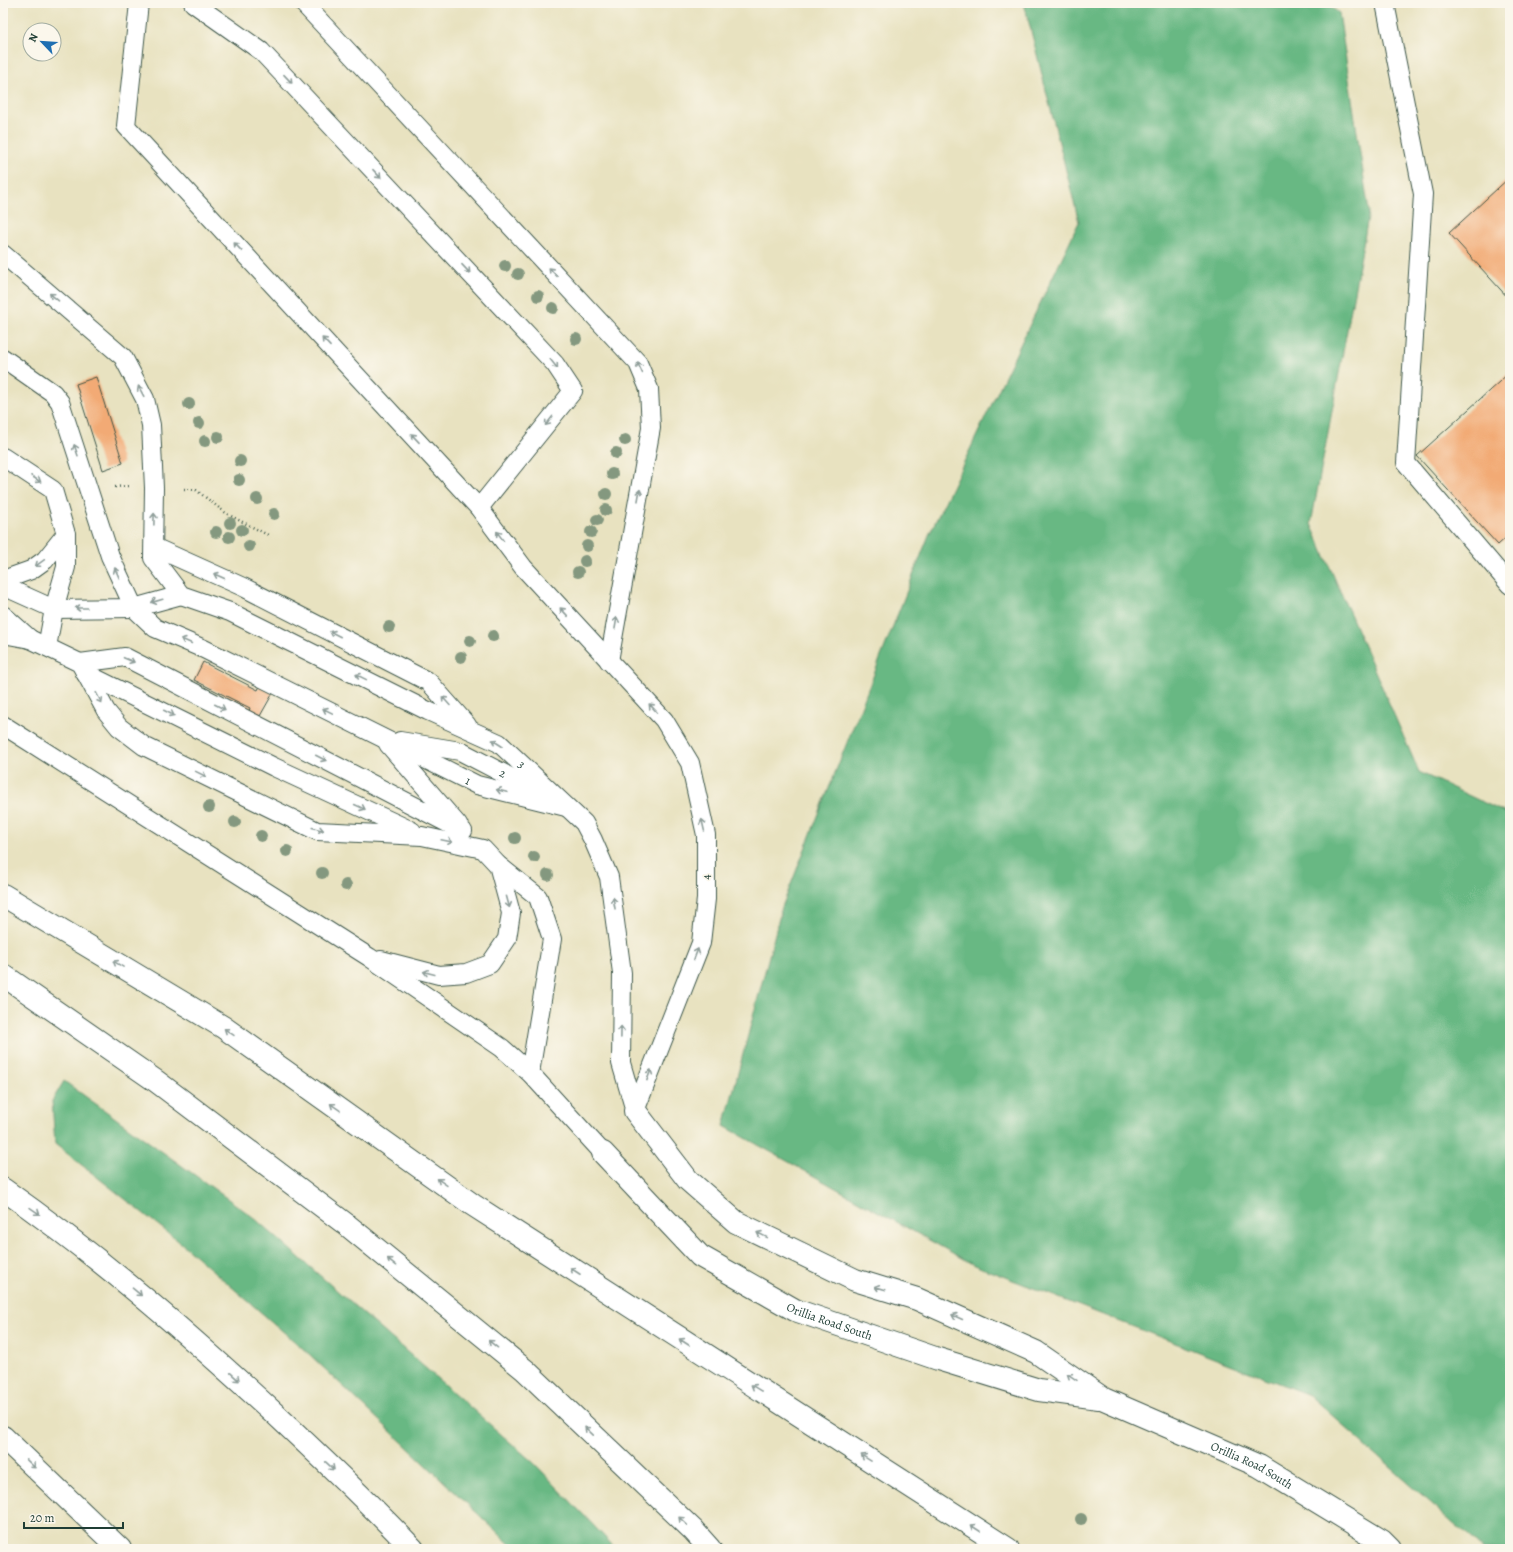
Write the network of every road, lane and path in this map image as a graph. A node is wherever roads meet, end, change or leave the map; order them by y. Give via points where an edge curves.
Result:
1 (139, 3) edge
2 (193, 3) edge
3 (303, 3) edge
4 (1385, 3) edge
5 (3, 254) edge
6 (3, 358) edge
7 (3, 457) edge
8 (184, 489) dead end
9 (479, 508) junction
10 (66, 534) junction
11 (270, 536) dead end
12 (154, 547) junction
13 (3, 580) edge
14 (1510, 585) edge
15 (3, 586) edge
16 (181, 594) junction
17 (54, 608) junction
18 (134, 608) junction
19 (3, 615) edge
20 (3, 634) edge
21 (30, 639) junction
22 (47, 647) junction
23 (609, 661) junction
24 (83, 668) junction
25 (3, 725) edge
26 (472, 730) junction
27 (379, 737) junction
28 (567, 807) junction
29 (463, 831) junction
30 (422, 836) junction
31 (483, 848) junction
32 (498, 865) junction
33 (3, 895) edge
34 (369, 957) junction
35 (3, 975) edge
36 (530, 1072) junction
37 (635, 1111) junction
38 (604, 1152) joint
39 (3, 1189) edge
40 (1104, 1399) junction
41 (3, 1437) edge
42 (120, 1549) edge
43 (413, 1549) edge
44 (710, 1549) edge
45 (1008, 1549) edge
46 (1390, 1549) edge

9 -> 1 lane, 4 via 126,126
2 -> 9 lane via 261,51 555,364 573,391
23 -> 3 lane via 651,428 649,389 638,363
4 - 14 lane via 1423,194 1406,463
12 -> 5 lane via 151,425 145,399 123,357
18 -> 6 lane via 110,556 60,402 52,393
7 -> 10 lane via 53,490
8 - 11 path via 196,490 227,514
23 -> 9 lane, 4 via 523,567
10 -> 13 lane via 45,560 31,570
10 - 17 lane via 66,567
12 - 16 lane via 153,558
26 -> 12 lane via 429,682 243,587
15 - 17 lane
16 -> 18 lane
26 -> 16 lane, 3 via 230,612
18 -> 17 lane
17 - 22 lane
27 -> 18 lane, 1 via 204,649 155,628
19 - 21 lane
20 - 21 lane
21 - 22 lane
22 - 24 lane
37 -> 23 lane, 4 via 701,943 706,898 706,835 690,763 664,720
24 -> 29 lane via 125,657
24 -> 30 lane via 274,767
24 -> 30 lane via 106,711 119,727 144,746 317,831
25 - 34 lane
28 -> 26 lane, 3 via 499,743
28 -> 27 lane, 1 via 477,785
27 - 28 lane, 2 via 460,751
27 - 29 lane
37 -> 28 lane, 3 via 621,1063 622,972 609,877 584,823
29 - 31 lane
30 -> 31 lane
31 - 32 lane
32 -> 34 lane via 511,913 507,939 490,964 466,973 439,976
32 - 36 lane via 538,897 552,939
45 -> 33 main road via 473,1205 224,1027
34 - 36 lane via 502,1048
44 -> 35 main road via 519,1365 334,1216 156,1081
36 - 38 lane
40 -> 37 main road, Orillia Road South via 1036,1352 917,1299 855,1280 736,1222 688,1180
38 - 40 main road, Orillia Road South via 700,1256 795,1310 1039,1390
39 -> 43 main road via 57,1227 204,1348 362,1495
40 - 46 main road, Orillia Road South via 1259,1466 1382,1541
41 -> 42 main road

